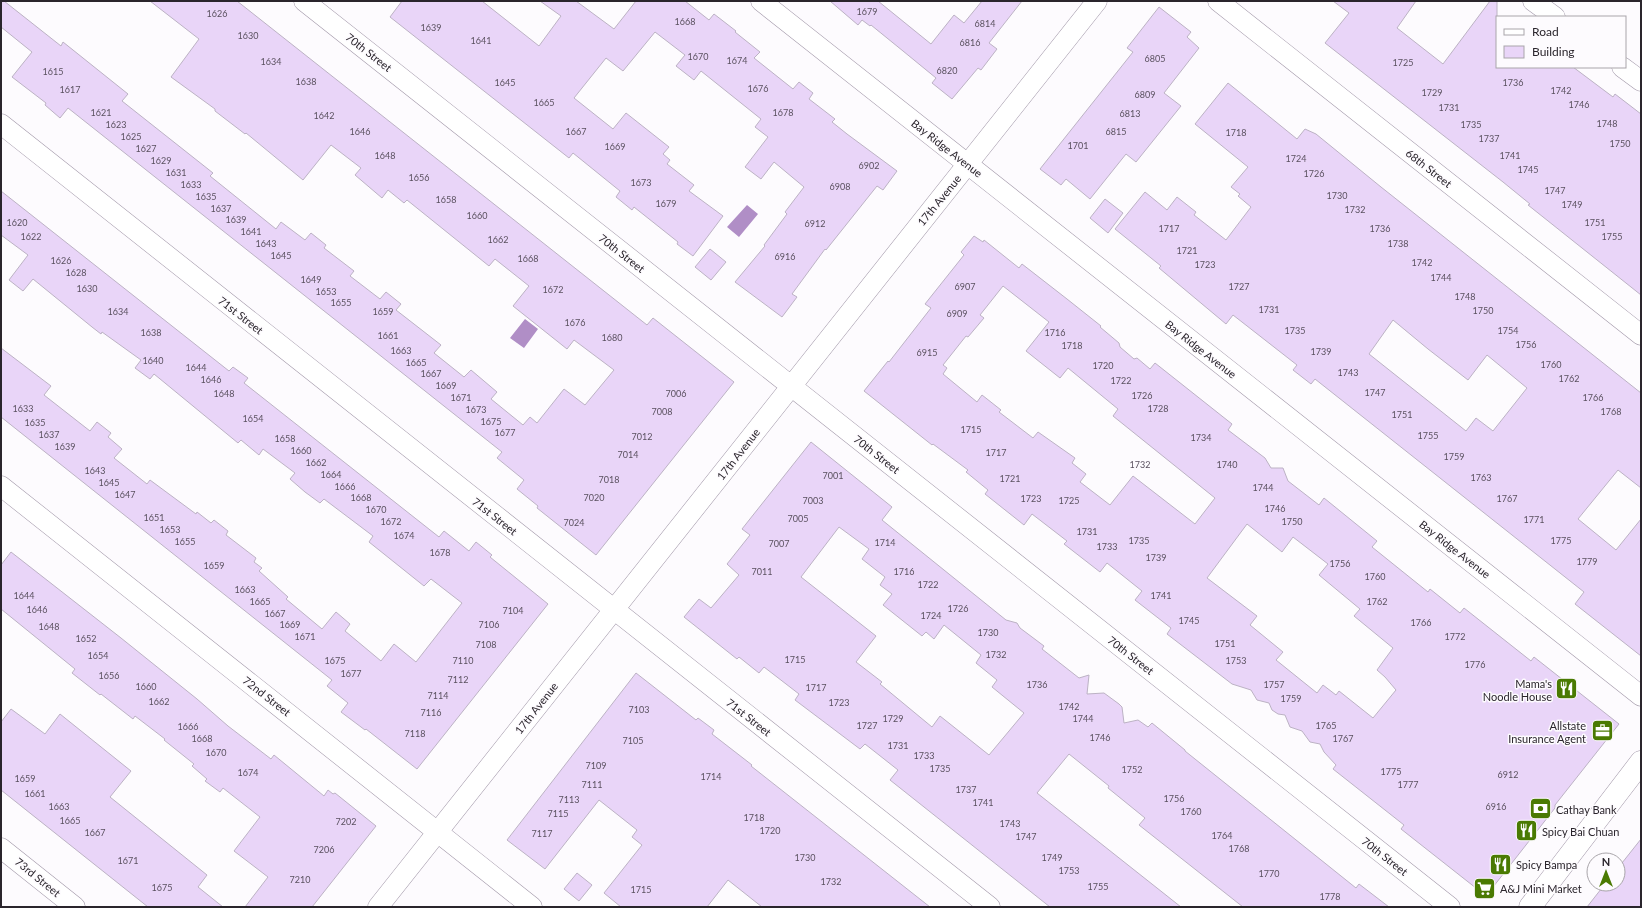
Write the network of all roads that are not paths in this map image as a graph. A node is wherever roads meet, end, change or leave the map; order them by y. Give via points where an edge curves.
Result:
1 (304, 1) edge
2 (761, 1) edge
3 (1097, 1) edge
4 (1218, 1) edge
5 (1533, 1) edge
6 (1554, 16) edge
7 (1623, 68) edge
8 (1641, 81) edge
9 (1, 124) edge
10 (968, 165) junction
11 (1641, 335) edge
12 (791, 387) junction
13 (1, 486) edge
14 (614, 610) junction
15 (1641, 696) edge
16 (1641, 762) edge
17 (438, 832) junction
18 (1, 848) edge
19 (75, 907) edge
20 (378, 907) edge
21 (532, 907) edge
22 (990, 907) edge
23 (1450, 907) edge
24 (1530, 907) edge

1 - 12 street, 70th Street
2 - 10 street, Bay Ridge Avenue
3 - 10 street, 17th Avenue
4 - 11 street, 68th Street
5 - 6 street
7 - 8 street
9 - 14 street, 71st Street
10 - 12 street, 17th Avenue
10 - 15 street, Bay Ridge Avenue
12 - 14 street, 17th Avenue
12 - 23 street, 70th Street
13 - 17 street, 72nd Street
14 - 17 street, 17th Avenue
14 - 22 street, 71st Street
16 - 24 street
17 - 20 street, 17th Avenue
17 - 21 street, 72nd Street
18 - 19 street, 73rd Street

